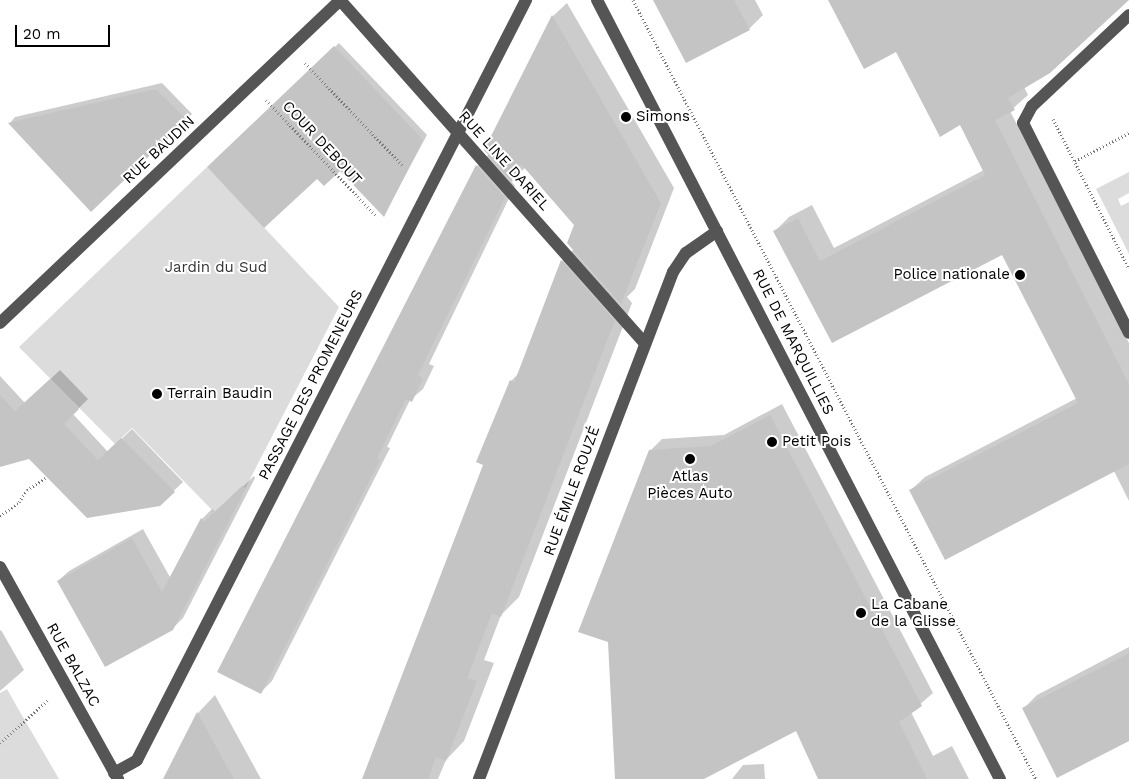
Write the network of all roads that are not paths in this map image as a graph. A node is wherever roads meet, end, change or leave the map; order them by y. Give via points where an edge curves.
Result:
1 (340, 0) edge
2 (526, 0) edge
3 (597, 0) edge
4 (1129, 15) edge
5 (458, 134) junction
6 (718, 232) junction
7 (0, 323) edge
8 (1129, 333) edge
9 (645, 343) junction
10 (2, 576) edge
11 (116, 776) edge
12 (479, 779) edge
13 (1000, 779) edge

1 - 5 street, RUE LINE DARIEL
1 - 7 street, RUE BAUDIN
2 - 5 street, PASSAGE DES PROMENEURS
3 - 6 street, RUE DE MARQUILLIES
4 - 8 street via 1032,106 1023,123
5 - 9 street, RUE LINE DARIEL
5 - 11 street, PASSAGE DES PROMENEURS via 137,760
6 - 9 street, RUE ÉMILE ROUZÉ via 695,245 677,265
6 - 13 street, RUE DE MARQUILLIES
9 - 12 street, RUE ÉMILE ROUZÉ
10 - 11 street, RUE BALZAC

